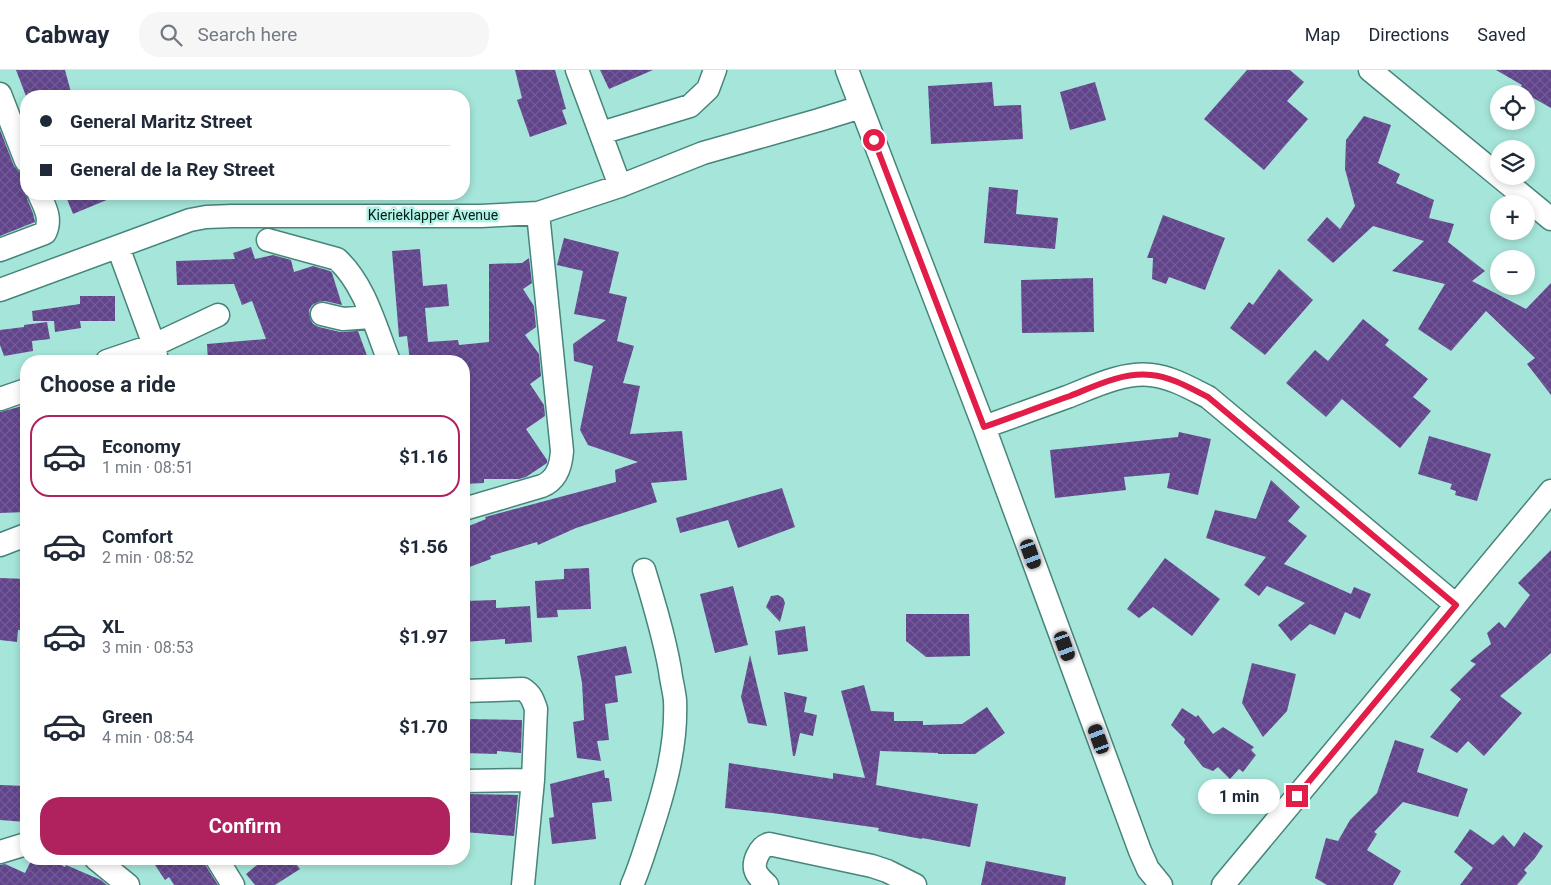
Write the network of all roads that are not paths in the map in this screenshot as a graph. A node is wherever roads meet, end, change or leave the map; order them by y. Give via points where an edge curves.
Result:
1 (577, 70) edge
2 (715, 70) edge
3 (847, 70) edge
4 (1370, 70) edge
5 (0, 94) edge
6 (861, 107) junction
7 (601, 133) junction
8 (20, 146) edge
9 (620, 186) junction
10 (42, 200) edge
11 (538, 213) junction
12 (1551, 219) edge
13 (268, 240) dead end
14 (118, 247) junction
15 (0, 250) edge
16 (0, 290) edge
17 (322, 314) dead end
18 (218, 315) dead end
19 (371, 317) junction
20 (155, 353) edge
21 (387, 355) edge
22 (20, 392) edge
23 (0, 399) edge
24 (984, 427) junction
25 (1551, 491) edge
26 (470, 507) edge
27 (20, 537) edge
28 (0, 545) edge
29 (644, 570) dead end
30 (1456, 605) junction
31 (470, 691) edge
32 (533, 780) junction
33 (470, 781) edge
34 (20, 846) edge
35 (0, 852) edge
36 (103, 865) edge
37 (221, 865) edge
38 (128, 885) edge
39 (233, 885) edge
40 (523, 885) edge
41 (632, 885) edge
42 (767, 885) edge
43 (915, 885) edge
44 (1161, 885) edge
45 (1223, 885) edge

1 - 7 street
2 - 7 street via 708,89 690,106
3 - 6 street
4 - 12 street
5 - 8 street
6 - 9 street, Kierieklapper Avenue via 703,153
6 - 24 street
7 - 9 street
9 - 11 street, Kierieklapper Avenue
10 - 15 street via 49,218 45,233
11 - 14 street, Kierieklapper Avenue via 206,217
11 - 26 street via 562,451 560,463 548,484
13 - 19 street via 337,259 357,283
14 - 16 street, Kierieklapper Avenue
14 - 20 street
17 - 19 street via 343,319
18 - 20 street
19 - 21 street
22 - 23 street
24 - 30 street via 1129,376 1168,379 1208,397
24 - 44 street via 1140,851 1148,869
25 - 30 street
27 - 28 street
29 - 41 street via 668,662 675,726 660,802
30 - 45 street
31 - 32 street via 515,688 528,692 536,709
32 - 33 street
32 - 40 street
34 - 35 street
36 - 38 street
37 - 39 street
42 - 43 street via 755,868 760,850 769,844 872,866

